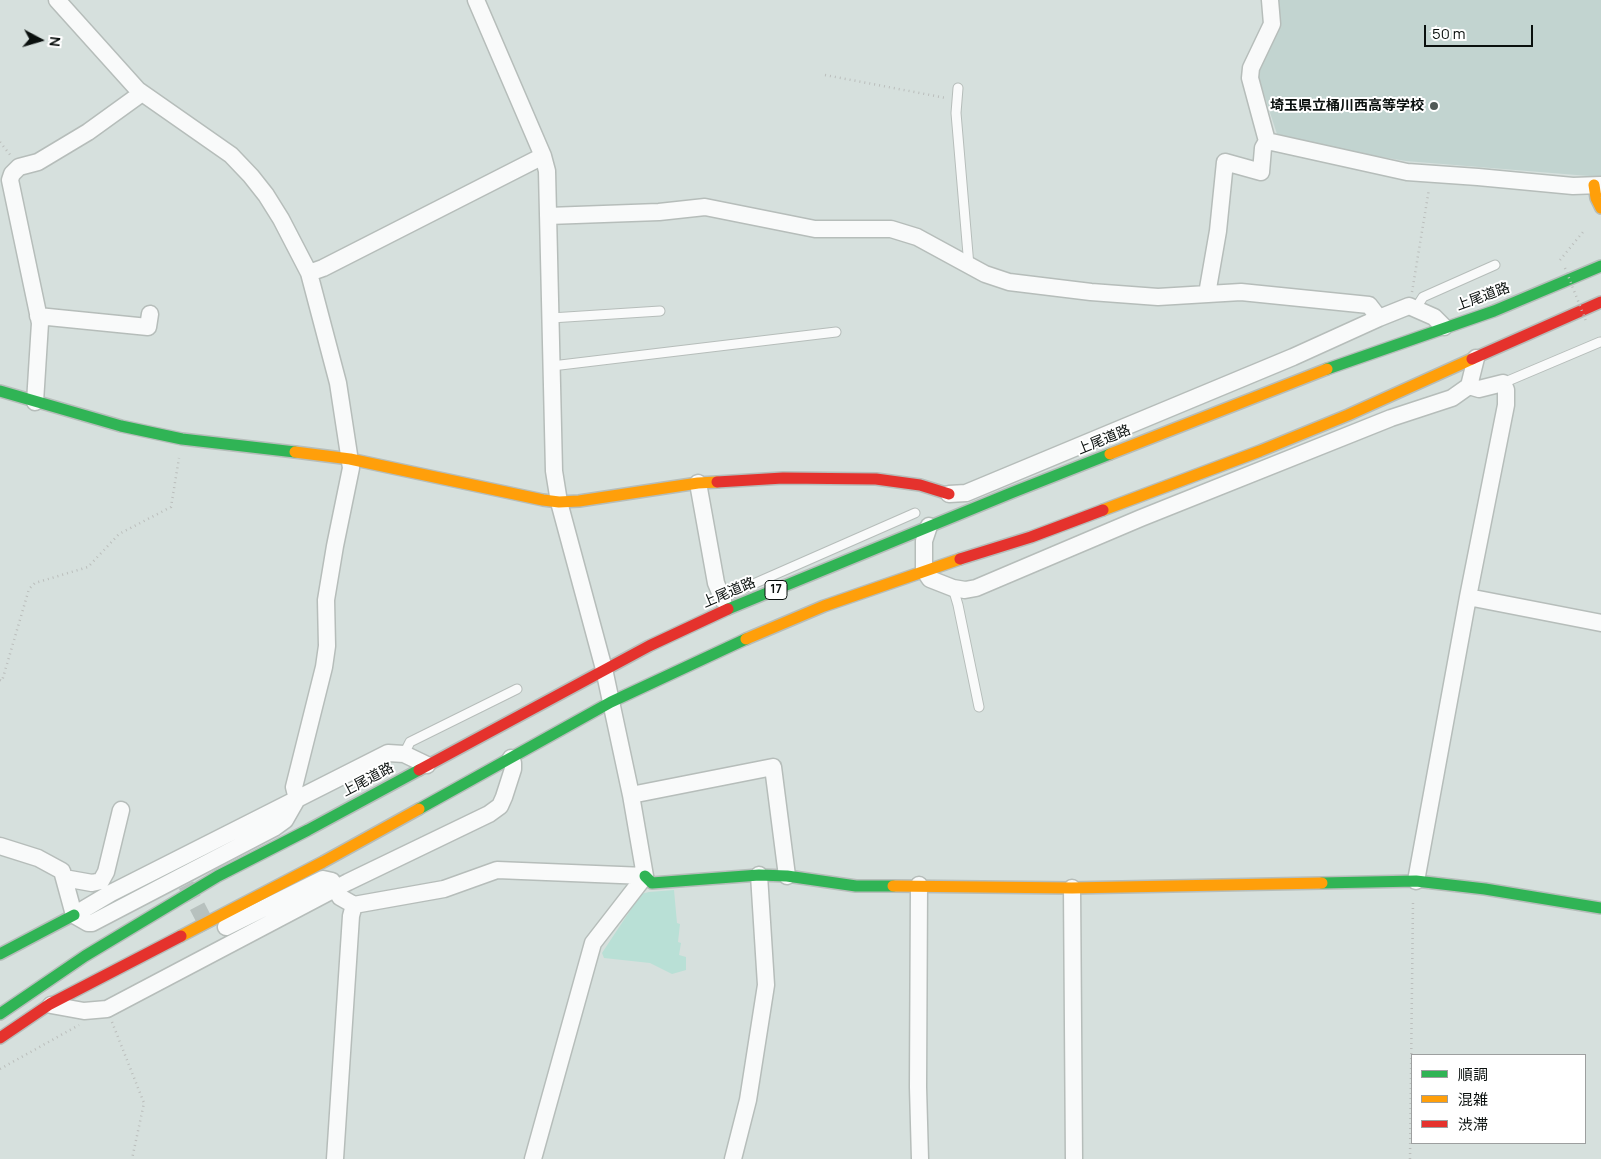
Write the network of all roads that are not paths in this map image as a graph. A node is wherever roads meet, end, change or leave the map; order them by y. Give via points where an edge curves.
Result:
1 (57, 0) edge
2 (476, 0) edge
3 (1270, 0) edge
4 (958, 88) dead end
5 (142, 93) junction
6 (1267, 141) junction
7 (543, 156) junction
8 (1598, 185) edge
9 (1601, 208) edge
10 (548, 216) junction
11 (1496, 265) dead end
12 (969, 266) junction
13 (1601, 266) edge
14 (309, 273) junction
15 (1207, 294) junction
16 (1601, 302) edge
17 (1413, 307) junction
18 (660, 311) dead end
19 (150, 314) dead end
20 (38, 316) junction
21 (551, 318) junction
22 (1379, 318) junction
23 (1444, 327) junction
24 (836, 332) dead end
25 (1600, 342) dead end
26 (1476, 358) junction
27 (552, 366) junction
28 (1503, 383) junction
29 (1469, 386) junction
30 (0, 391) edge
31 (35, 402) junction
32 (350, 459) junction
33 (698, 483) junction
34 (949, 494) joint
35 (559, 502) junction
36 (915, 513) dead end
37 (929, 526) junction
38 (924, 570) junction
39 (953, 588) junction
40 (1468, 596) junction
41 (724, 605) junction
42 (1601, 622) edge
43 (604, 669) junction
44 (517, 689) dead end
45 (611, 702) junction
46 (979, 707) dead end
47 (404, 754) junction
48 (511, 758) junction
49 (427, 765) junction
50 (631, 795) junction
51 (297, 799) junction
52 (121, 810) dead end
53 (0, 846) edge
54 (759, 875) junction
55 (645, 876) junction
56 (787, 876) junction
57 (64, 878) junction
58 (1416, 881) junction
59 (919, 886) junction
60 (336, 888) junction
61 (1072, 888) junction
62 (354, 905) junction
63 (1601, 908) edge
64 (74, 915) junction
65 (209, 930) dead end
66 (0, 954) edge
67 (50, 1004) junction
68 (0, 1014) edge
69 (0, 1038) edge
70 (336, 1159) edge
71 (533, 1159) edge
72 (733, 1159) edge
73 (920, 1159) edge
74 (1074, 1159) edge

1 - 5 street
2 - 7 street
3 - 6 street via 1272,24 1251,68 1250,78
4 - 12 lane via 956,113
5 - 14 street via 232,155 266,195
5 - 20 street via 88,132 38,162 19,167 12,174 10,180
6 - 8 street via 1407,172 1573,186
6 - 15 street via 1263,148 1262,172 1225,162
7 - 10 street via 547,171
7 - 14 street
8 - 9 main road via 1596,198
10 - 12 street via 705,207 815,229 891,229 918,237
10 - 21 street
11 - 17 lane via 1423,297
12 - 15 street via 1009,282 1044,287 1158,297
13 - 23 main road, 上尾道路 / 17 via 1494,311
14 - 32 street via 338,383
15 - 22 street via 1240,292 1369,305
16 - 26 main road, 17
17 - 22 street
17 - 23 street via 1434,317
18 - 21 lane
19 - 20 street via 148,327
20 - 31 street
21 - 27 street
22 - 34 street via 1293,358 966,493
23 - 37 main road, 上尾道路 / 17 via 1325,370
24 - 27 lane
25 - 28 lane
26 - 29 street
26 - 38 main road, 17 via 1348,415 1192,477 1031,537
27 - 35 street via 554,471
28 - 29 street via 1479,389
28 - 40 street via 1506,404
29 - 39 street via 1452,398 1373,425 976,588
30 - 31 main road
31 - 32 main road via 120,426 182,439
32 - 35 main road
32 - 51 street via 326,600 324,667 294,787
33 - 34 main road via 783,478 876,479 920,485
33 - 35 main road
33 - 41 street via 716,583
35 - 43 street
36 - 41 lane via 726,596
37 - 38 street via 924,540
37 - 41 main road, 上尾道路 / 17
38 - 39 street via 930,579
38 - 45 main road, 17 via 726,646
39 - 46 lane
40 - 42 street
40 - 58 street
41 - 43 main road, 上尾道路 / 17
43 - 45 street
43 - 49 main road, 上尾道路 / 17
44 - 47 lane via 410,742
45 - 48 main road, 17
45 - 50 street
47 - 49 street
47 - 51 street via 388,753
48 - 60 street via 513,769 504,797 495,810
48 - 67 main road, 17 via 323,862
49 - 68 main road, 上尾道路 / 17 via 169,904
50 - 55 street
50 - 56 street via 773,767
51 - 64 street
51 - 64 street via 285,820 274,828 184,881 92,922
52 - 57 street via 101,881 92,883
53 - 57 street via 38,858 62,871
54 - 55 main road via 652,883
54 - 56 main road
54 - 72 street via 766,985 748,1100
55 - 62 street via 497,870 444,889
55 - 71 street via 593,943
56 - 59 main road via 856,886
57 - 64 street
58 - 61 main road
58 - 63 main road
59 - 61 main road
59 - 73 street
60 - 62 street via 340,897
60 - 65 street via 332,881 323,879 212,935
60 - 67 street via 107,1009 84,1012
61 - 74 street
62 - 70 street
64 - 66 main road
67 - 69 main road, 17

